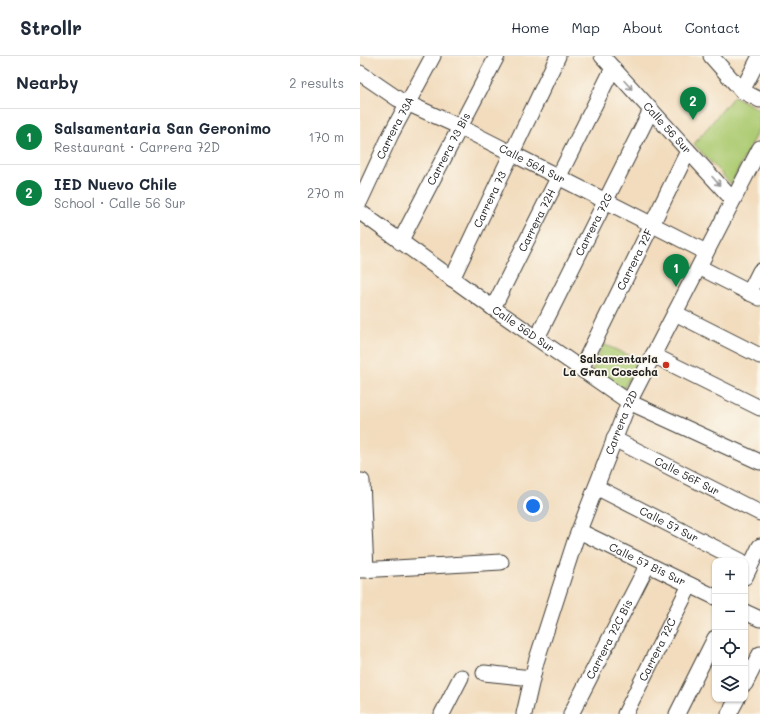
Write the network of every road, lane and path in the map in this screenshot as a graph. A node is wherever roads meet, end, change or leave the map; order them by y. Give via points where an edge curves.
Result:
1 (434, 56) edge
2 (495, 56) edge
3 (558, 56) edge
4 (602, 56) edge
5 (711, 56) edge
6 (760, 56) edge
7 (613, 68) junction
8 (360, 73) edge
9 (742, 91) junction
10 (760, 100) edge
11 (408, 102) junction
12 (651, 110) junction
13 (460, 127) junction
14 (760, 148) edge
15 (688, 151) junction
16 (512, 153) junction
17 (559, 177) junction
18 (733, 200) junction
19 (360, 201) edge
20 (606, 201) junction
21 (360, 212) edge
22 (653, 224) junction
23 (400, 242) junction
24 (706, 252) junction
25 (699, 267) junction
26 (760, 271) edge
27 (452, 279) junction
28 (755, 295) edge
29 (493, 308) junction
30 (675, 313) junction
31 (537, 338) junction
32 (653, 355) junction
33 (760, 356) edge
34 (581, 369) junction
35 (629, 402) junction
36 (760, 408) edge
37 (614, 439) junction
38 (760, 462) edge
39 (360, 481) edge
40 (596, 487) junction
41 (760, 513) edge
42 (579, 531) junction
43 (760, 546) edge
44 (729, 558) edge
45 (501, 562) dead end
46 (648, 564) junction
47 (748, 568) edge
48 (363, 570) edge
49 (690, 585) junction
50 (712, 596) edge
51 (748, 613) edge
52 (760, 619) edge
53 (712, 644) edge
54 (760, 654) edge
55 (484, 673) dead end
56 (461, 676) dead end
57 (532, 678) junction
58 (748, 678) edge
59 (735, 702) edge
60 (442, 714) edge
61 (524, 714) edge
62 (571, 714) edge
63 (625, 714) edge
64 (677, 714) edge
65 (729, 714) edge

1 - 11 street, Carrera 73A
2 - 13 street, Carrera 73 Bis
3 - 16 street, Carrera 73
4 - 7 street, Calle 56 Sur
5 - 9 street
6 - 9 street
7 -> 12 street, Calle 56 Sur
7 - 17 street, Carrera 72H
8 - 11 street, Calle 56A Sur via 398,99
9 - 10 street
11 - 13 street, Calle 56A Sur
11 - 19 street, Carrera 73A
12 - 15 street, Calle 56 Sur
12 - 20 street, Carrera 72G
13 - 16 street, Calle 56A Sur
13 - 23 street, Carrera 73 Bis
14 - 18 street, Carrera 72D
15 -> 18 street, Calle 56 Sur
15 - 22 street, Carrera 72F
16 - 17 street, Calle 56A Sur
16 - 27 street, Carrera 73
17 - 20 street, Calle 56A Sur
17 - 29 street, Carrera 72H
18 - 24 street, Carrera 72D
20 - 22 street, Calle 56A Sur
20 - 31 street, Carrera 72G
21 - 23 street, Calle 56D Sur
22 - 24 street, Calle 56A Sur
22 - 34 street, Carrera 72F
23 - 27 street, Calle 56D Sur
24 - 25 street, Carrera 72D
25 - 28 street
25 - 30 street, Carrera 72D
26 - 28 street
27 - 29 street, Calle 56D Sur
29 - 31 street, Calle 56D Sur
30 - 32 street, Carrera 72D
30 - 33 street
31 - 34 street, Calle 56D Sur
32 - 35 street, Carrera 72D
32 - 36 street
34 - 35 street, Calle 56D Sur
35 - 37 street, Carrera 72D
35 - 38 street, Calle 56D Sur
37 - 40 street, Carrera 72D
37 - 41 street, Calle 56F Sur
39 - 48 street via 365,520
40 - 42 street, Carrera 72D
40 - 44 street, Calle 57 Sur
42 - 46 street, Calle 57 Bis Sur
42 - 57 street, Carrera 72D
43 - 47 street
45 - 48 street
46 - 49 street, Calle 57 Bis Sur
46 - 62 street, Carrera 72C Bis
49 - 50 street, Calle 57 Bis Sur
49 - 63 street, Carrera 72C
51 - 52 street
53 - 64 street
54 - 58 street
55 - 57 street
56 - 60 street
57 - 61 street, Carrera 72D
59 - 65 street

